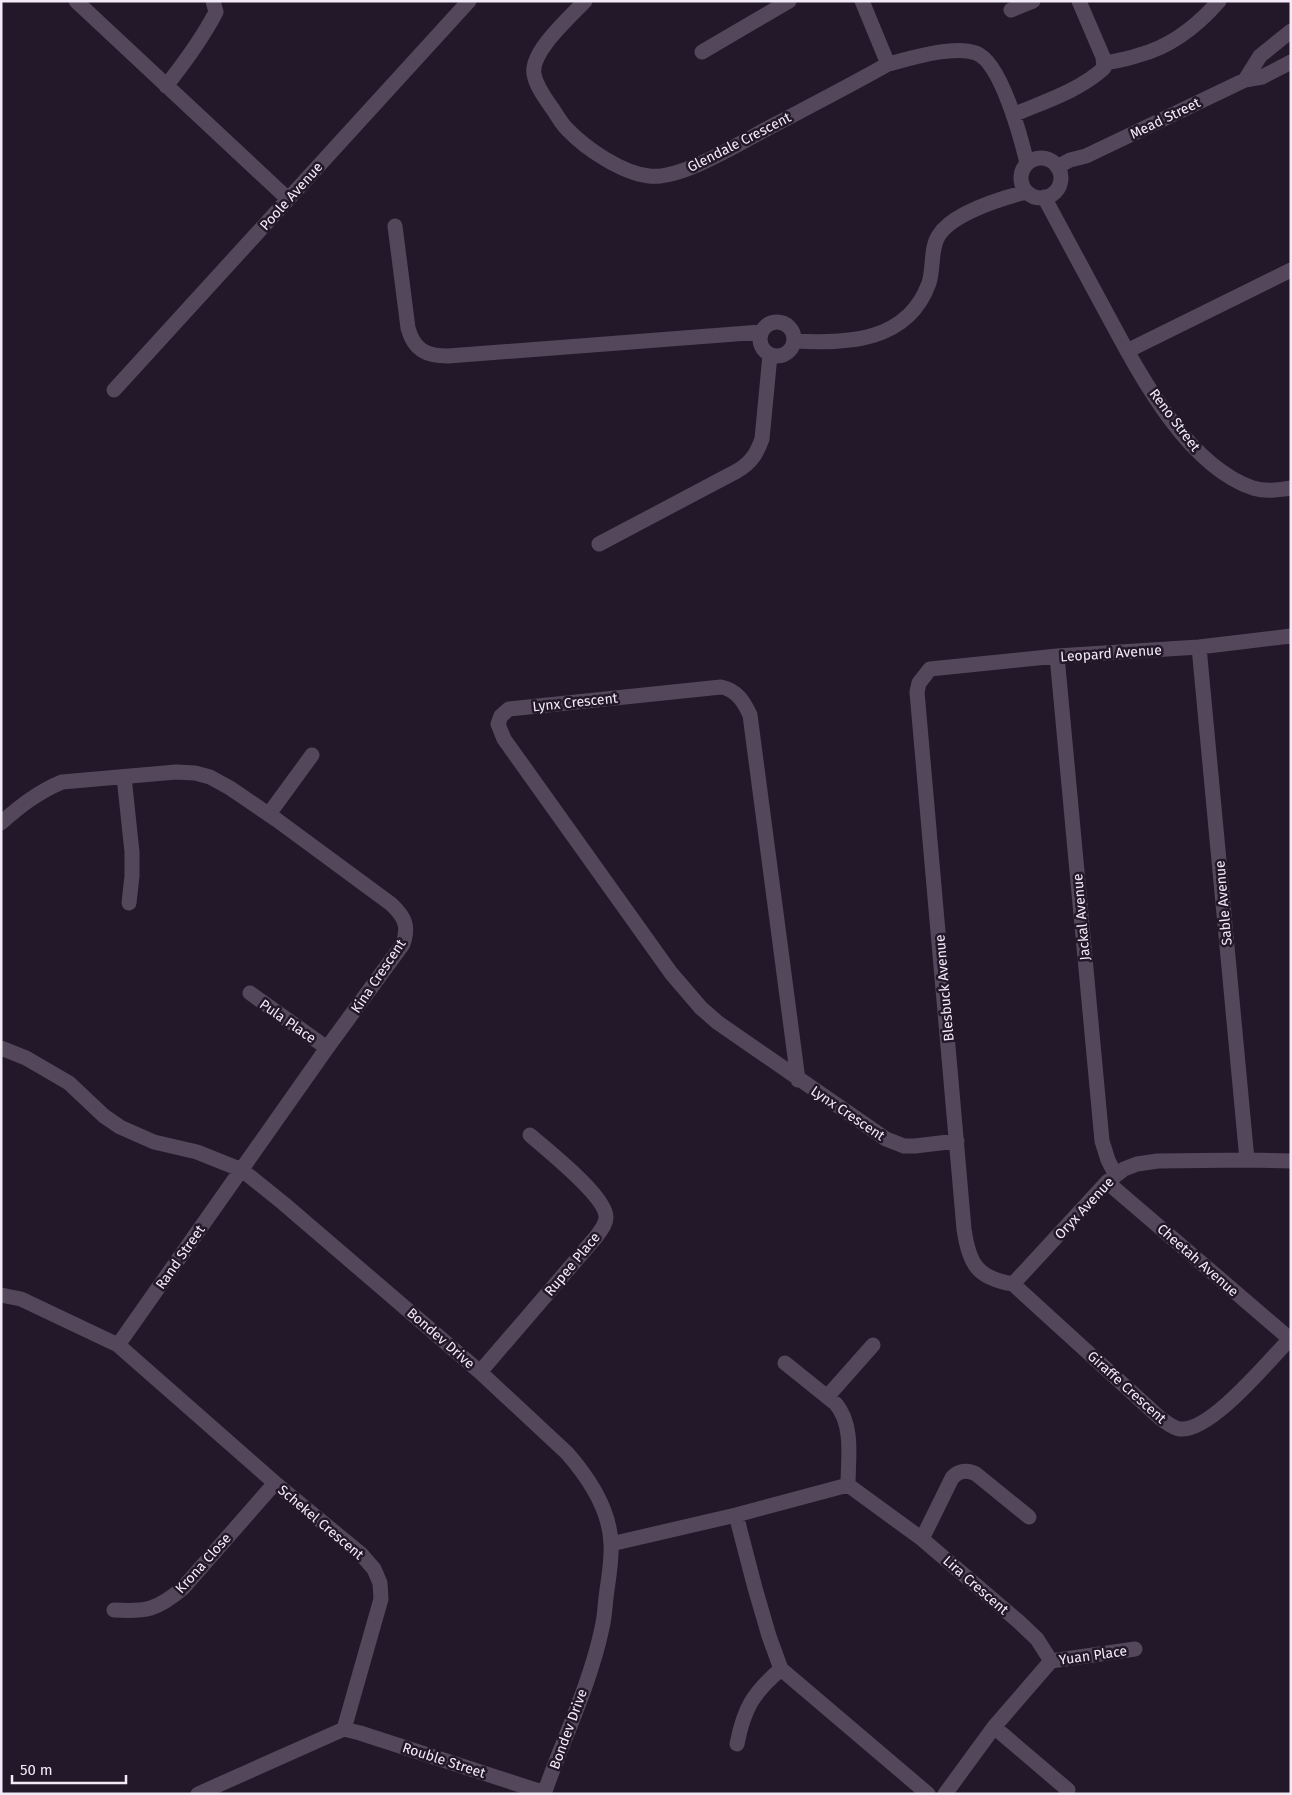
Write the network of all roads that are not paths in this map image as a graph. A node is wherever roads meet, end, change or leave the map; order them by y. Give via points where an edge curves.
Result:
1 (76, 1) edge
2 (213, 1) edge
3 (468, 1) edge
4 (584, 1) edge
5 (789, 1) edge
6 (862, 1) edge
7 (1033, 1) edge
8 (1079, 1) edge
9 (1219, 1) edge
10 (1011, 10) dead end
11 (1291, 31) edge
12 (702, 52) dead end
13 (1291, 62) edge
14 (1104, 63) junction
15 (888, 64) junction
16 (1245, 80) junction
17 (166, 86) junction
18 (1013, 115) junction
19 (1033, 161) junction
20 (1058, 170) junction
21 (1024, 187) junction
22 (1049, 195) junction
23 (288, 199) junction
24 (395, 226) dead end
25 (1291, 270) edge
26 (761, 332) junction
27 (794, 341) junction
28 (1127, 351) junction
29 (770, 356) junction
30 (114, 390) dead end
31 (1291, 488) edge
32 (599, 544) dead end
33 (1291, 636) edge
34 (1199, 647) junction
35 (1057, 656) junction
36 (930, 668) joint
37 (312, 755) dead end
38 (124, 777) junction
39 (269, 814) junction
40 (1, 823) edge
41 (129, 903) dead end
42 (250, 993) dead end
43 (1, 1048) edge
44 (327, 1048) junction
45 (798, 1080) junction
46 (530, 1135) dead end
47 (957, 1141) junction
48 (1247, 1160) junction
49 (1291, 1161) edge
50 (242, 1170) junction
51 (1111, 1178) junction
52 (1013, 1284) junction
53 (1, 1295) edge
54 (1290, 1339) edge
55 (118, 1345) junction
56 (873, 1345) dead end
57 (785, 1362) dead end
58 (480, 1372) junction
59 (827, 1397) junction
60 (275, 1482) junction
61 (848, 1485) junction
62 (736, 1515) junction
63 (1030, 1517) dead end
64 (922, 1539) junction
65 (611, 1544) junction
66 (114, 1610) dead end
67 (1135, 1649) dead end
68 (1051, 1661) junction
69 (781, 1669) junction
70 (994, 1727) junction
71 (344, 1729) junction
72 (737, 1744) dead end
73 (1068, 1790) dead end
74 (545, 1793) edge
75 (198, 1794) edge
76 (928, 1794) edge
77 (945, 1794) edge

1 - 17 street
2 - 17 street via 216,12 209,25
3 - 23 street, Poole Avenue
4 - 15 street, Glendale Crescent via 539,54 534,75 546,99 575,137 621,168 635,173 663,176 694,166
5 - 12 street
6 - 15 street
7 - 10 street
8 - 14 street
9 - 14 street via 1172,41 1140,55
11 - 16 street via 1260,56
13 - 16 street, Mead Street via 1262,77
14 - 18 street via 1104,68 1082,84
15 - 18 street, Glendale Crescent via 943,52 982,56 996,73
16 - 20 street, Mead Street via 1086,156 1070,160
17 - 23 street
18 - 19 street, Glendale Crescent
19 - 20 street via 1049,160
19 - 21 street via 1022,170
20 - 22 street via 1059,184
21 - 22 street via 1034,197
21 - 27 street via 963,216 939,235 925,293 916,307 892,328 863,339 843,342
22 - 28 street, Reno Street via 1076,259
23 - 30 street, Poole Avenue
24 - 26 street via 408,328 414,343 430,355
25 - 28 street
26 - 27 street via 769,323 781,322 791,329
26 - 29 street via 762,348
27 - 29 street via 786,354
28 - 31 street, Reno Street via 1162,407 1189,444 1204,458 1252,488 1270,491
29 - 32 street via 762,438 753,459 738,471
33 - 34 street, Leopard Avenue
34 - 35 street, Leopard Avenue
34 - 48 street, Sable Avenue
35 - 36 street, Leopard Avenue
35 - 51 street, Jackal Avenue via 1102,1141
36 - 47 street, Blesbuck Avenue via 919,683 917,692
37 - 39 street
38 - 39 street, Kina Crescent via 195,773 230,788
38 - 40 street, Kina Crescent via 62,782 28,799
38 - 41 street via 132,852
39 - 44 street, Kina Crescent via 392,904 405,923 404,944
42 - 44 street, Pula Place
43 - 50 street, Bondev Drive via 26,1058 69,1083 120,1127 154,1142 198,1152
44 - 50 street, Kina Crescent
45 - 45 street, Lynx Crescent via 750,716 744,702 729,689 714,688 509,709 500,716 498,724 504,738 676,979 701,1008
45 - 47 street, Lynx Crescent via 896,1144 915,1146
46 - 58 street, Rupee Place via 586,1186 605,1210 606,1218 596,1237
47 - 52 street, Blesbuck Avenue via 967,1248 972,1260 986,1276
48 - 49 street, Oryx Avenue
48 - 51 street, Oryx Avenue via 1137,1164
50 - 55 street, Rand Street
50 - 58 street, Bondev Drive
51 - 52 street, Oryx Avenue
51 - 54 street, Cheetah Avenue
52 - 54 street, Giraffe Crescent via 1160,1418 1181,1429 1217,1414
53 - 55 street, Schekel Crescent via 21,1299
55 - 60 street, Schekel Crescent
56 - 59 street
57 - 59 street
58 - 65 street, Bondev Drive via 578,1466 599,1500
59 - 61 street via 846,1420
60 - 66 street, Krona Close via 169,1600 140,1612
60 - 71 street, Schekel Crescent via 361,1554 374,1569 380,1583 381,1599
61 - 62 street
61 - 64 street, Lira Crescent
62 - 65 street
62 - 69 street
63 - 64 street via 972,1471 963,1471 952,1478
64 - 68 street, Lira Crescent via 1037,1639
65 - 74 street, Bondev Drive via 603,1627
67 - 68 street, Yuan Place
68 - 70 street
69 - 72 street via 766,1682 746,1709
69 - 76 street
70 - 73 street
70 - 77 street
71 - 74 street, Rouble Street
71 - 75 street

